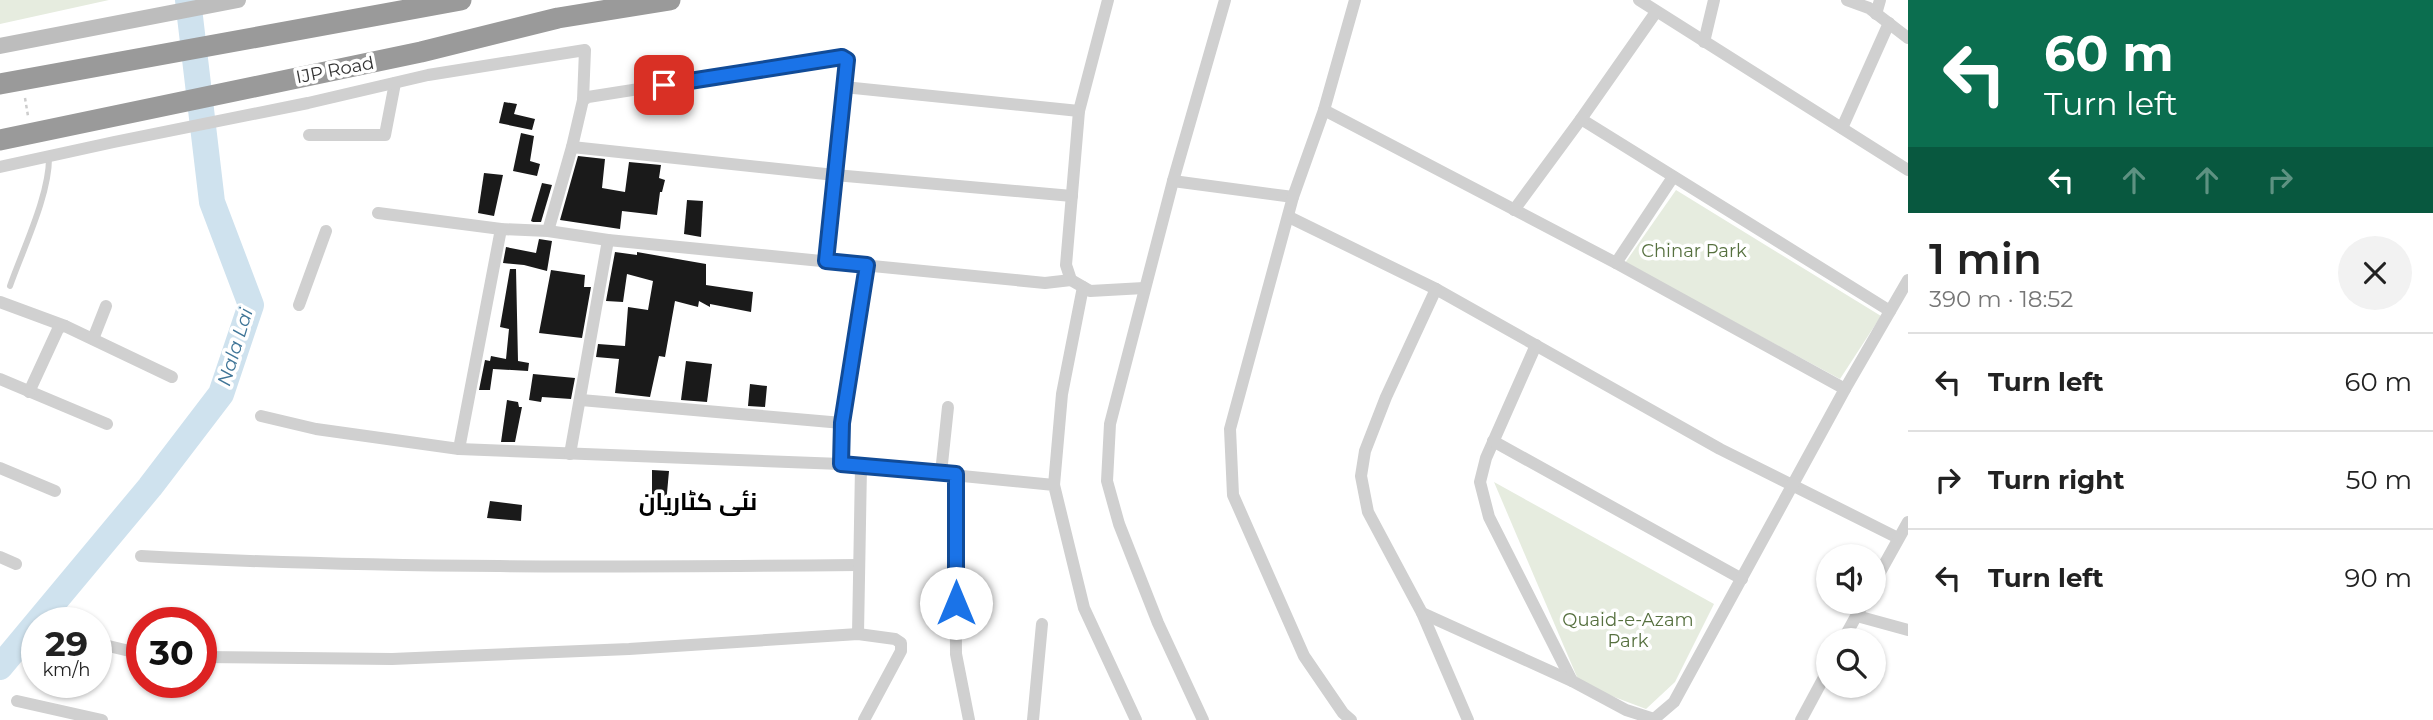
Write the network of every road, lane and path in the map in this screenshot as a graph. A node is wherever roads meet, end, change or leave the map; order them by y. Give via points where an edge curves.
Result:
1 (238, 0) edge
2 (461, 0) edge
3 (670, 0) edge
4 (1108, 0) edge
5 (1225, 0) edge
6 (1355, 0) edge
7 (1639, 0) edge
8 (1714, 0) edge
9 (1847, 0) edge
10 (1880, 0) edge
11 (1656, 12) junction
12 (1876, 13) junction
13 (1889, 23) junction
14 (1908, 38) edge
15 (1704, 41) junction
16 (0, 46) edge
17 (421, 52) junction
18 (428, 75) junction
19 (395, 83) junction
20 (0, 84) edge
21 (844, 88) junction
22 (583, 100) junction
23 (1324, 110) junction
24 (1079, 111) junction
25 (1581, 119) junction
26 (1842, 128) junction
27 (309, 135) dead end
28 (0, 140) edge
29 (572, 147) junction
30 (49, 156) junction
31 (0, 167) edge
32 (1908, 170) edge
33 (835, 175) junction
34 (1673, 177) junction
35 (1173, 181) junction
36 (1072, 196) junction
37 (1293, 197) junction
38 (1514, 210) junction
39 (378, 213) dead end
40 (1289, 216) junction
41 (501, 229) junction
42 (548, 231) junction
43 (326, 232) dead end
44 (608, 240) junction
45 (826, 261) junction
46 (1616, 263) junction
47 (867, 265) junction
48 (1071, 280) junction
49 (1908, 280) edge
50 (10, 286) dead end
51 (1083, 287) junction
52 (1144, 288) junction
53 (1436, 289) junction
54 (0, 302) edge
55 (299, 305) dead end
56 (106, 306) dead end
57 (1890, 311) junction
58 (65, 326) junction
59 (93, 339) junction
60 (1536, 345) junction
61 (172, 377) dead end
62 (0, 379) edge
63 (1845, 389) junction
64 (29, 392) junction
65 (581, 401) junction
66 (948, 407) dead end
67 (261, 416) dead end
68 (842, 423) junction
69 (107, 424) dead end
70 (1493, 441) junction
71 (459, 449) junction
72 (570, 453) junction
73 (841, 464) junction
74 (861, 467) junction
75 (0, 468) edge
76 (941, 473) junction
77 (956, 474) junction
78 (1054, 485) junction
79 (1792, 487) junction
80 (55, 491) dead end
81 (1908, 522) edge
82 (1898, 538) junction
83 (141, 556) dead end
84 (0, 557) edge
85 (1886, 560) edge
86 (16, 564) dead end
87 (859, 565) junction
88 (1742, 579) junction
89 (1422, 613) junction
90 (1857, 616) joint
91 (1042, 624) dead end
92 (1850, 628) edge
93 (1908, 630) edge
94 (858, 634) junction
95 (217, 657) edge
96 (1572, 681) junction
97 (1816, 692) edge
98 (18, 701) dead end
99 (102, 720) edge
100 (864, 720) edge
101 (969, 720) edge
102 (1033, 720) edge
103 (1136, 720) edge
104 (1203, 720) edge
105 (1352, 720) edge
106 (1468, 720) edge
107 (1801, 720) edge

1 - 16 main road
2 - 20 highway
3 - 17 highway, IJP Road via 558,18
4 - 24 street
5 - 35 street
6 - 23 street
7 - 11 street
8 - 15 street
9 - 12 street
10 - 12 street
11 - 15 street
11 - 25 street
12 - 13 street
13 - 14 street
13 - 26 street
15 - 26 street
17 - 18 street
17 - 28 highway, IJP Road
18 - 19 street
18 - 22 street via 585,50
19 - 27 street via 385,135
19 - 30 street
21 - 22 street via 847,60 842,57
21 - 24 street
21 - 33 street
22 - 29 street
23 - 37 street
23 - 38 street
24 - 36 street
25 - 34 street
25 - 38 street
26 - 32 street
29 - 33 street
29 - 42 street
30 - 31 street
30 - 50 lane via 42,198
33 - 36 street
33 - 45 street
34 - 46 street
34 - 57 street
35 - 37 street
35 - 52 street
36 - 48 street via 1066,265
37 - 40 street
38 - 46 street
39 - 41 street
40 - 53 street
40 - 105 street via 1230,429 1233,495 1304,656
41 - 42 street
41 - 71 street
42 - 44 street
43 - 55 street
44 - 45 street
44 - 65 street
45 - 47 street
46 - 63 street
47 - 48 street via 1045,283
47 - 68 street
48 - 51 street
49 - 57 street
51 - 52 street via 1090,291
51 - 78 street via 1062,394
52 - 104 street via 1110,424 1107,481 1158,623
53 - 60 street
53 - 89 street via 1386,397 1365,451 1361,476 1368,512
54 - 58 street
56 - 59 street
57 - 63 street
58 - 59 street
58 - 64 street via 59,327
59 - 61 street
60 - 70 street
60 - 79 street
62 - 64 street
63 - 79 street
64 - 69 street
65 - 68 street
65 - 72 street
66 - 76 street
67 - 71 street via 316,429
68 - 73 street
70 - 88 street
70 - 96 street via 1480,482 1489,517
71 - 72 street
72 - 73 street
73 - 74 street
74 - 76 street
74 - 87 street
75 - 80 street
76 - 77 street
77 - 78 street
77 - 101 street via 956,654
78 - 103 street via 1084,608
79 - 82 street
79 - 88 street
81 - 82 street
82 - 85 street
83 - 87 street via 483,566
84 - 86 street
87 - 94 street
88 - 96 street via 1674,702 1654,719 1626,710
89 - 96 street
89 - 106 street
90 - 92 street
90 - 93 street
91 - 102 street
94 - 95 street via 392,659
94 - 100 street via 901,643
97 - 107 street
98 - 99 street

